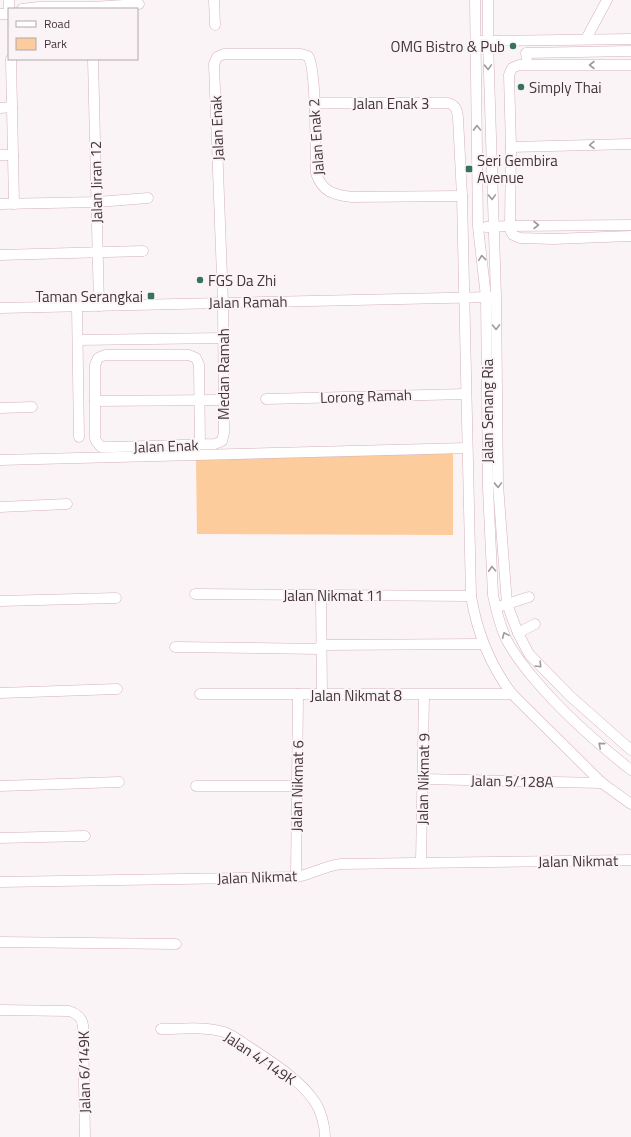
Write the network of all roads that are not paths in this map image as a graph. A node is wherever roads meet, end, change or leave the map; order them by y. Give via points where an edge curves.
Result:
1 (214, 0) edge
2 (475, 0) edge
3 (488, 0) edge
4 (608, 0) edge
5 (139, 4) dead end
6 (30, 8) edge
7 (92, 8) edge
8 (215, 25) dead end
9 (586, 39) junction
10 (631, 39) edge
11 (488, 41) junction
12 (475, 42) junction
13 (631, 51) edge
14 (11, 60) edge
15 (93, 60) edge
16 (527, 61) dead end
17 (311, 65) joint
18 (631, 65) edge
19 (314, 103) junction
20 (12, 107) junction
21 (0, 108) edge
22 (631, 144) edge
23 (511, 147) junction
24 (0, 155) edge
25 (13, 155) junction
26 (462, 196) junction
27 (148, 198) dead end
28 (97, 202) junction
29 (0, 204) edge
30 (14, 204) junction
31 (631, 225) edge
32 (510, 226) junction
33 (478, 227) junction
34 (493, 227) junction
35 (631, 236) edge
36 (143, 251) dead end
37 (98, 252) junction
38 (0, 255) edge
39 (463, 297) junction
40 (491, 297) junction
41 (223, 303) junction
42 (77, 306) junction
43 (99, 306) junction
44 (0, 308) edge
45 (223, 338) junction
46 (78, 340) junction
47 (466, 394) junction
48 (266, 399) dead end
49 (199, 400) junction
50 (223, 400) junction
51 (95, 401) junction
52 (32, 407) dead end
53 (0, 408) edge
54 (79, 437) dead end
55 (219, 443) joint
56 (200, 444) junction
57 (467, 448) junction
58 (0, 460) edge
59 (67, 504) dead end
60 (0, 506) edge
61 (195, 594) dead end
62 (321, 595) junction
63 (471, 596) junction
64 (529, 597) dead end
65 (116, 598) dead end
66 (0, 601) edge
67 (507, 604) junction
68 (496, 608) junction
69 (535, 624) dead end
70 (518, 633) junction
71 (483, 644) junction
72 (175, 647) dead end
73 (321, 647) junction
74 (117, 689) dead end
75 (0, 694) edge
76 (200, 694) dead end
77 (298, 694) junction
78 (512, 694) junction
79 (322, 695) junction
80 (424, 695) junction
81 (630, 748) edge
82 (619, 761) junction
83 (631, 770) edge
84 (423, 779) junction
85 (119, 782) dead end
86 (602, 783) junction
87 (0, 786) edge
88 (196, 786) dead end
89 (298, 786) junction
90 (631, 804) edge
91 (85, 836) dead end
92 (0, 838) edge
93 (631, 860) edge
94 (421, 862) junction
95 (296, 877) junction
96 (0, 882) edge
97 (0, 942) edge
98 (176, 944) dead end
99 (0, 1010) edge
100 (161, 1029) dead end
101 (85, 1137) edge
102 (325, 1137) edge

1 - 8 street
2 - 12 street, Jalan Senang Ria
3 - 11 street, Jalan Senang Ria
4 - 9 street
5 - 7 street
6 - 7 street
9 - 10 street
9 - 11 street
11 - 12 street
11 -> 34 street, Jalan Senang Ria
33 -> 12 street, Jalan Senang Ria
13 - 16 street via 526,53
14 - 20 street
15 - 28 street, Jalan Jiran 12
17 - 19 street, Jalan Enak 2
17 - 41 street, Jalan Enak via 308,56 301,54 220,54 215,60
18 -> 23 street via 519,65 512,68 509,75
19 - 26 street, Jalan Enak 2 via 316,173 319,182 328,191 352,197
19 - 26 street, Jalan Enak 3 via 451,104 456,108 458,118
20 - 21 street
20 - 25 street
22 -> 23 street
23 - 32 street
24 - 25 street
25 - 30 street
26 - 39 street
27 - 28 street
28 - 30 street
28 - 37 street, Jalan Jiran 12
29 - 30 street
32 -> 31 street
32 - 34 street
32 - 35 street via 513,235 520,238 553,239 583,234
33 - 34 street
40 -> 33 street, Jalan Senang Ria
34 - 40 street, Jalan Senang Ria
36 - 37 street
37 - 38 street
37 - 43 street, Jalan Jiran 12
39 - 40 street, Jalan Ramah
39 - 41 street, Jalan Ramah
39 - 47 street
40 -> 67 street, Jalan Senang Ria via 498,485
68 -> 40 street, Jalan Senang Ria via 488,488
41 - 43 street, Jalan Ramah
41 - 45 street, Medan Ramah
42 - 43 street, Jalan Ramah
42 - 44 street, Jalan Ramah
42 - 46 street
45 - 46 street
45 - 50 street, Medan Ramah
46 - 54 street
47 - 48 street, Lorong Ramah
47 - 57 street
49 - 50 street
49 - 51 street
49 - 51 street via 199,365 192,356 105,355 98,358 95,365
49 - 56 street
50 - 55 street, Medan Ramah via 224,433
51 - 56 street, Jalan Enak via 96,441 101,447
52 - 53 street
55 - 56 street, Jalan Enak
57 - 58 street
57 - 63 street
59 - 60 street
61 - 62 street, Jalan Nikmat 11
62 - 63 street, Jalan Nikmat 11
62 - 73 street
63 - 71 street
64 - 67 street
65 - 66 street
67 - 68 street
67 - 70 street, Jalan Senang Ria
82 -> 68 street, Jalan Senang Ria via 564,712 522,664 507,639
69 - 70 street
70 -> 81 street, Jalan Senang Ria via 529,654 541,667
71 - 73 street
71 - 78 street
72 - 73 street
73 - 79 street
74 - 75 street
76 - 77 street, Jalan Nikmat 8
77 - 79 street, Jalan Nikmat 8
77 - 89 street, Jalan Nikmat 6
78 - 80 street, Jalan Nikmat 8
78 - 86 street
79 - 80 street, Jalan Nikmat 8
80 - 84 street, Jalan Nikmat 9
81 - 82 street
82 - 83 street, Jalan Senang Ria
84 - 86 street, Jalan 5/128A
84 - 94 street, Jalan Nikmat 9
85 - 87 street
86 - 90 street
88 - 89 street
89 - 95 street, Jalan Nikmat 6
91 - 92 street
93 - 94 street, Jalan Nikmat
94 - 95 street, Jalan Nikmat via 341,864
95 - 96 street, Jalan Nikmat
97 - 98 street
99 - 101 street, Jalan 6/149K via 69,1012 82,1020
100 - 102 street, Jalan 4/149K via 214,1029 226,1032 264,1056 301,1085 317,1104

